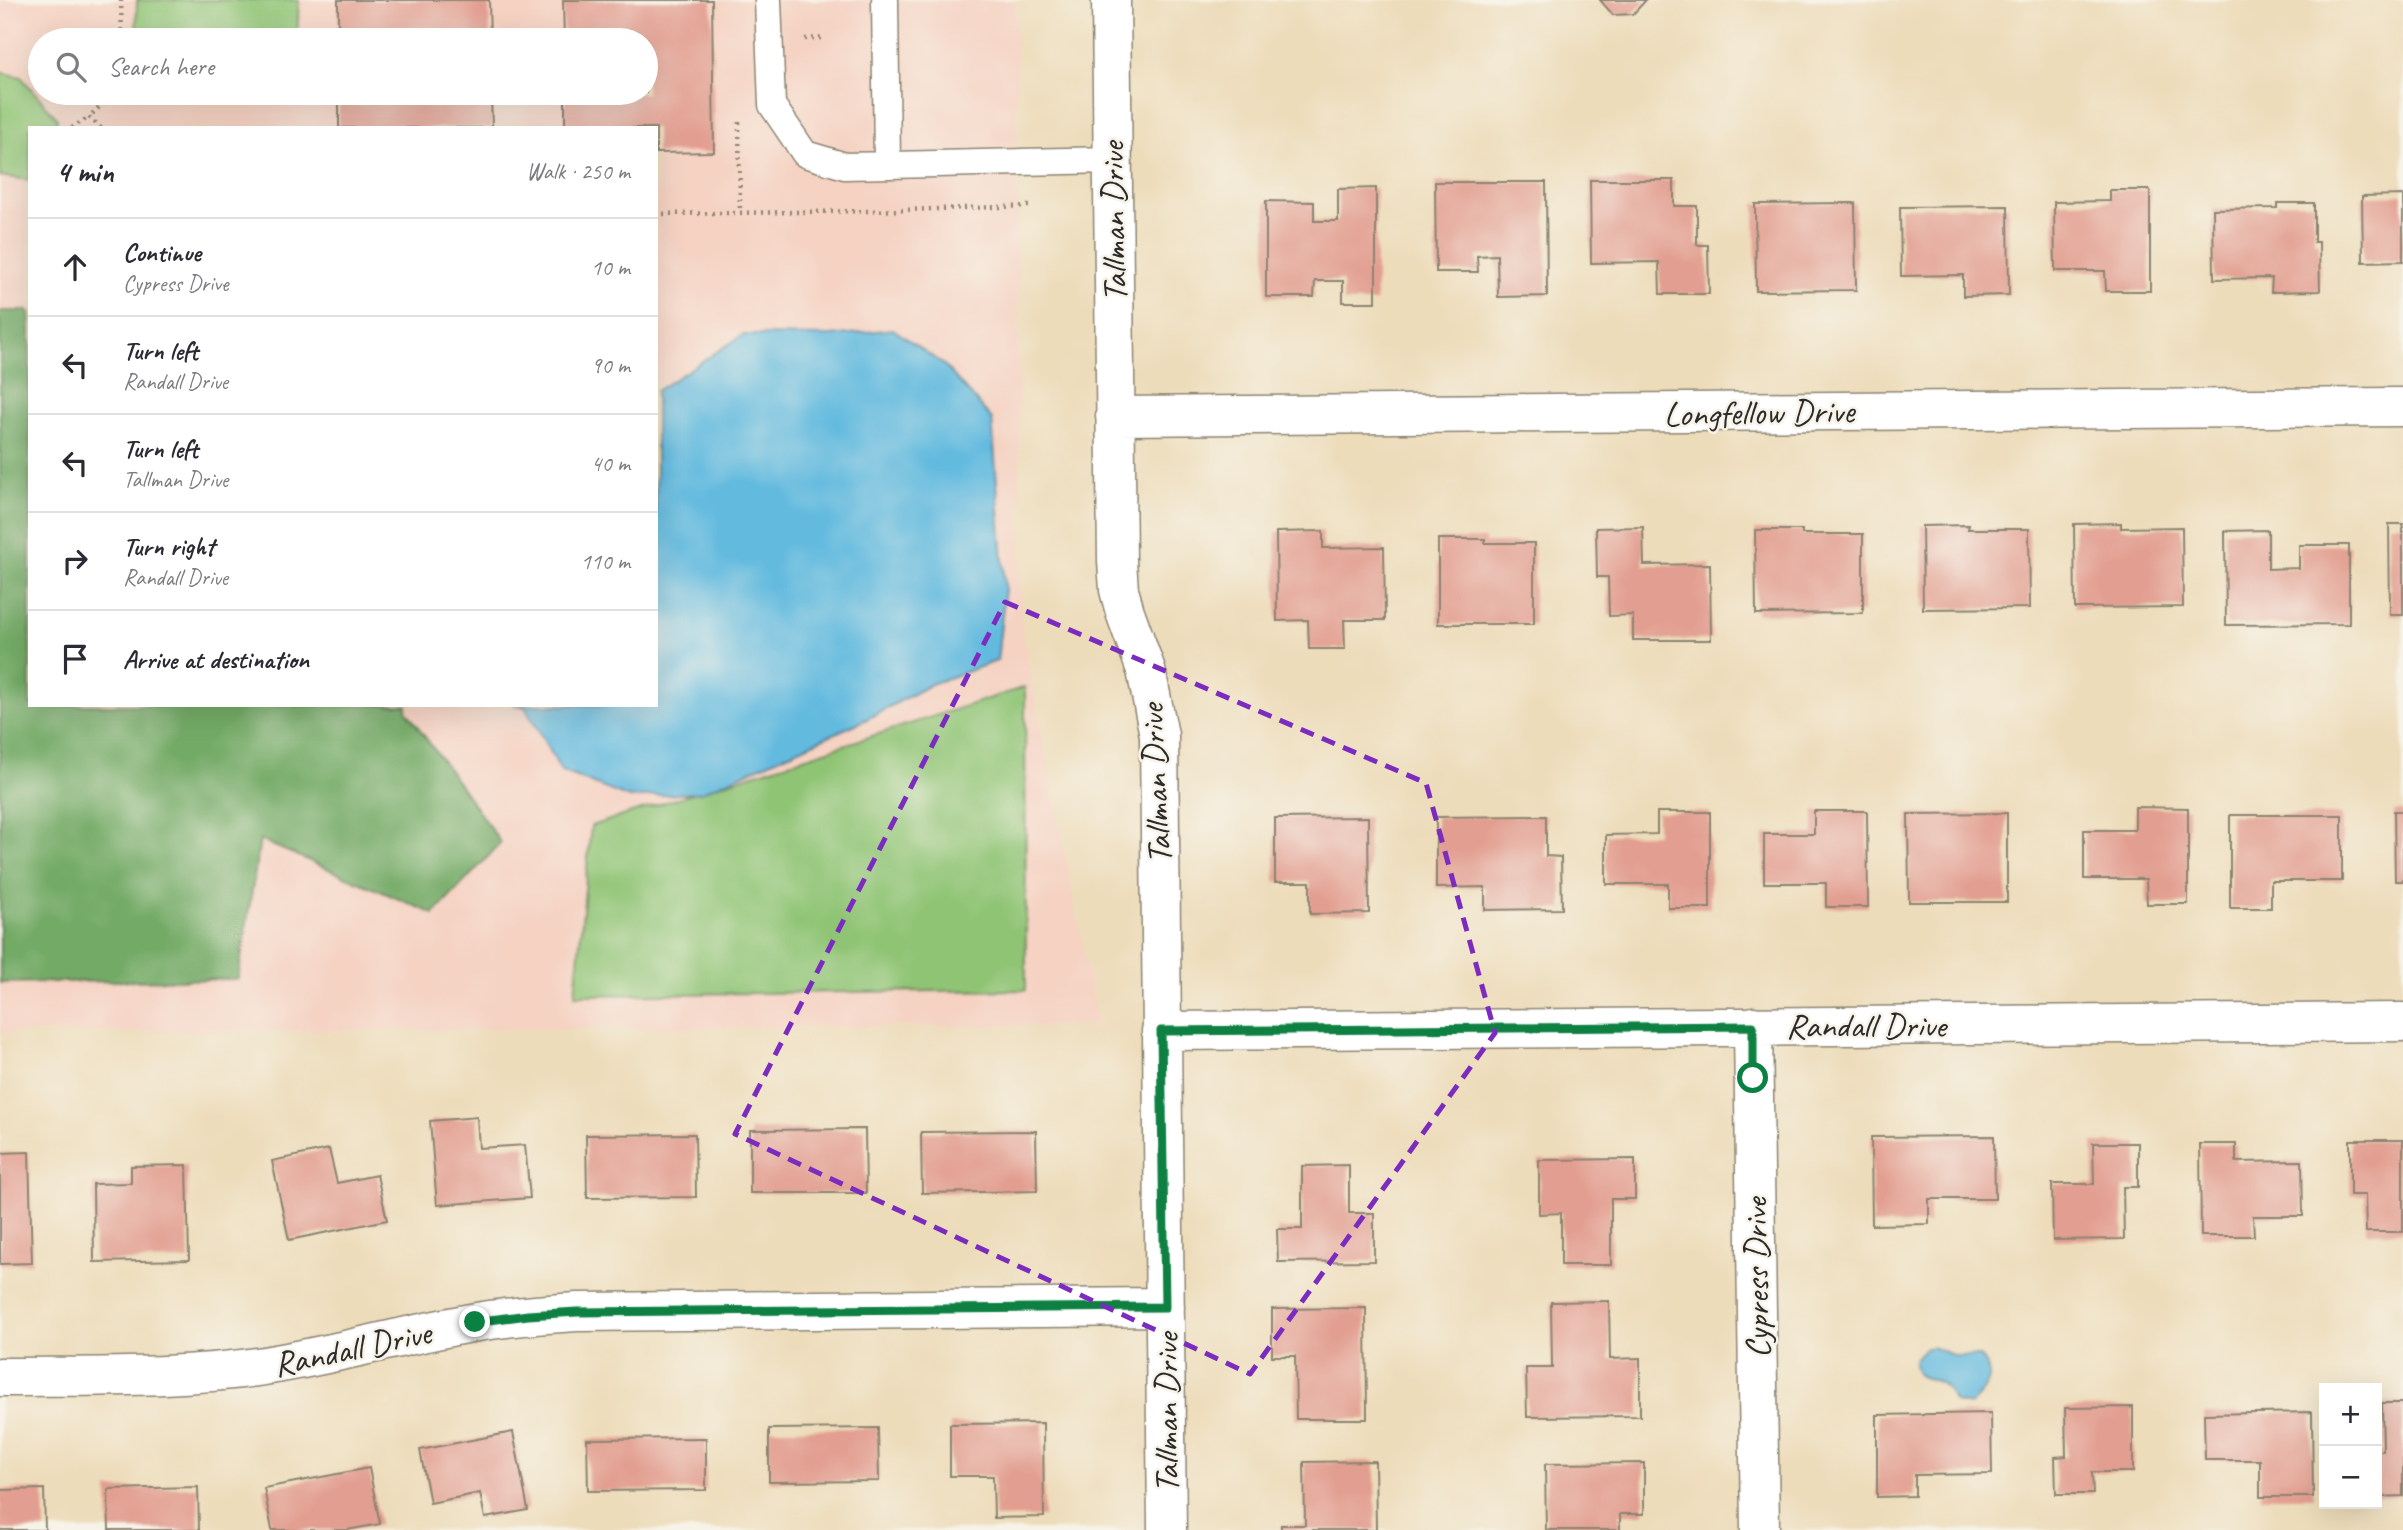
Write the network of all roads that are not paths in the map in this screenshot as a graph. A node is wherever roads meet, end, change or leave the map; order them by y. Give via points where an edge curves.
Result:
1 (768, 0) edge
2 (885, 0) edge
3 (1111, 0) edge
4 (1113, 160) junction
5 (887, 164) junction
6 (2403, 407) edge
7 (1115, 416) junction
8 (2403, 1022) edge
9 (1753, 1026) junction
10 (1161, 1031) junction
11 (1165, 1307) junction
12 (0, 1377) edge
13 (1167, 1530) edge
14 (1760, 1530) edge

1 - 5 lane via 772,106 805,154 845,166
2 - 5 lane
3 - 4 street, Tallman Drive
4 - 5 lane
4 - 7 street, Tallman Drive
6 - 7 street, Longfellow Drive
7 - 10 street, Tallman Drive via 1119,590 1146,670 1159,735
8 - 9 street, Randall Drive
9 - 10 street, Randall Drive
9 - 14 street, Cypress Drive
10 - 11 street, Tallman Drive
11 - 12 street, Randall Drive via 577,1312 475,1322 219,1372
11 - 13 street, Tallman Drive

